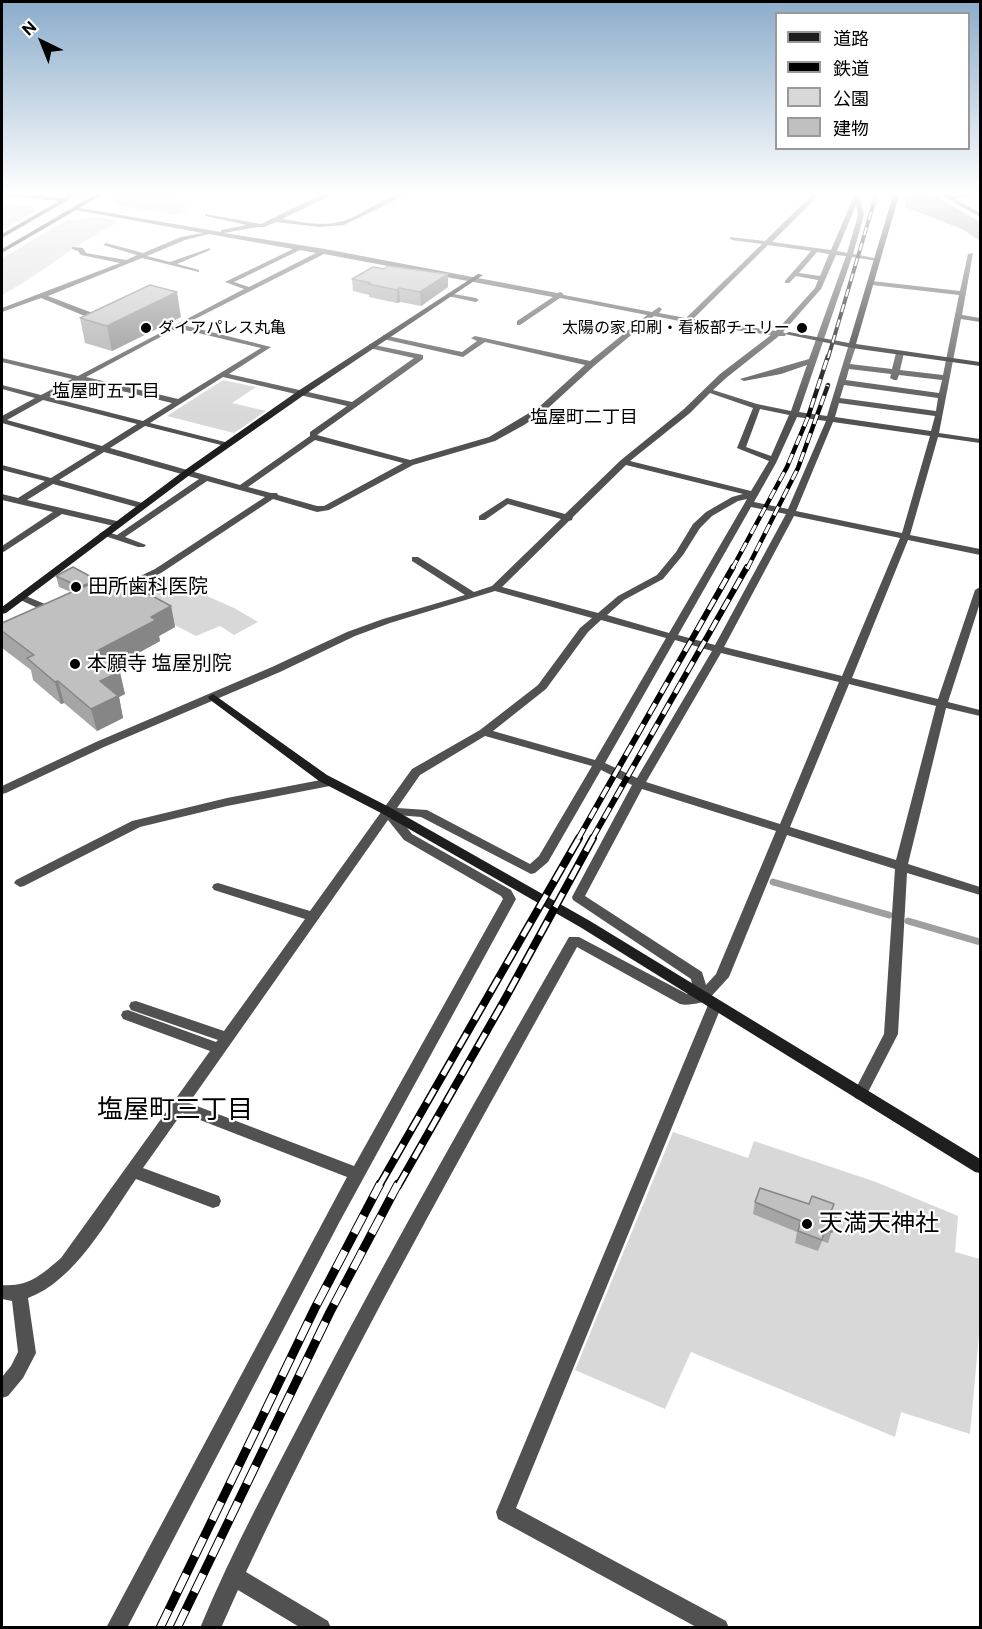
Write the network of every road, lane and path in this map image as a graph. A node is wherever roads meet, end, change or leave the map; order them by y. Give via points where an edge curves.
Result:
1 (111, 268) edge
2 (186, 268) edge
3 (257, 268) edge
4 (291, 268) edge
5 (422, 268) edge
6 (432, 268) edge
7 (742, 268) edge
8 (799, 268) edge
9 (828, 268) edge
10 (845, 268) edge
11 (876, 268) edge
12 (968, 268) edge
13 (197, 271) dead end
14 (794, 274) junction
15 (477, 277) junction
16 (823, 279) junction
17 (787, 282) dead end
18 (872, 283) junction
19 (250, 289) junction
20 (562, 293) junction
21 (963, 293) junction
22 (40, 295) junction
23 (449, 295) junction
24 (476, 300) dead end
25 (2, 310) edge
26 (657, 312) junction
27 (959, 317) junction
28 (691, 318) junction
29 (981, 320) edge
30 (105, 321) edge
31 (520, 323) dead end
32 (176, 326) junction
33 (778, 333) junction
34 (386, 337) junction
35 (821, 340) junction
36 (372, 346) junction
37 (852, 346) junction
38 (900, 352) junction
39 (949, 359) junction
40 (2, 360) edge
41 (814, 360) junction
42 (591, 364) junction
43 (981, 364) edge
44 (846, 366) junction
45 (896, 372) junction
46 (223, 375) junction
47 (77, 377) junction
48 (945, 378) junction
49 (744, 379) dead end
50 (841, 382) junction
51 (2, 387) edge
52 (892, 389) junction
53 (707, 390) junction
54 (301, 393) junction
55 (942, 396) junction
56 (40, 398) junction
57 (836, 400) junction
58 (180, 402) junction
59 (353, 405) junction
60 (757, 406) junction
61 (887, 407) junction
62 (794, 414) junction
63 (939, 414) junction
64 (2, 420) edge
65 (830, 420) junction
66 (145, 424) junction
67 (881, 427) junction
68 (935, 434) junction
69 (314, 437) junction
70 (981, 441) edge
71 (226, 445) junction
72 (105, 450) junction
73 (773, 460) junction
74 (624, 462) junction
75 (410, 463) junction
76 (2, 467) edge
77 (188, 472) junction
78 (207, 477) junction
79 (52, 481) junction
80 (169, 486) junction
81 (242, 487) junction
82 (186, 491) junction
83 (755, 494) junction
84 (274, 495) junction
85 (2, 496) edge
86 (155, 497) junction
87 (21, 500) junction
88 (171, 502) junction
89 (749, 504) junction
90 (143, 506) junction
91 (61, 510) junction
92 (791, 513) junction
93 (482, 518) dead end
94 (569, 518) junction
95 (118, 524) junction
96 (104, 534) junction
97 (905, 537) junction
98 (118, 538) junction
99 (141, 545) dead end
100 (2, 550) edge
101 (981, 552) edge
102 (415, 559) dead end
103 (495, 588) junction
104 (981, 590) edge
105 (103, 595) edge
106 (473, 596) junction
107 (21, 597) junction
108 (70, 610) edge
109 (2, 611) edge
110 (600, 617) junction
111 (671, 636) junction
112 (718, 649) junction
113 (847, 680) junction
114 (213, 697) junction
115 (942, 703) junction
116 (981, 713) edge
117 (484, 732) junction
118 (598, 764) junction
119 (331, 782) junction
120 (639, 784) junction
121 (2, 790) edge
122 (387, 811) junction
123 (786, 829) junction
124 (901, 866) junction
125 (20, 883) dead end
126 (218, 887) dead end
127 (981, 891) edge
128 (314, 917) junction
129 (709, 1001) junction
130 (132, 1011) dead end
131 (224, 1043) junction
132 (860, 1094) junction
133 (179, 1106) junction
134 (981, 1167) edge
135 (133, 1171) junction
136 (357, 1174) junction
137 (213, 1201) dead end
138 (10, 1293) edge
139 (2, 1390) edge
140 (234, 1576) junction
141 (116, 1628) edge
142 (210, 1628) edge
143 (321, 1628) edge
144 (719, 1628) edge

1 - 22 street
2 - 13 street
3 - 19 street via 228,282
4 - 19 street
5 - 15 street
6 - 15 street
7 - 28 street
8 - 14 street
9 - 16 street
10 - 35 street
11 - 18 street
12 - 21 street
14 - 16 street
14 - 17 street
15 - 20 street
15 - 23 street
16 - 33 street
18 - 21 street
18 - 37 street
19 - 32 street
20 - 26 street
20 - 31 street
21 - 27 street
22 - 25 street
22 - 30 street
23 - 24 street
23 - 34 street
26 - 28 street
26 - 42 street
27 - 29 street
27 - 39 street
28 - 33 street
32 - 46 street via 267,347
32 - 47 street
33 - 35 street
33 - 53 street
34 - 36 street
34 - 42 street via 463,354 479,339
35 - 37 street
35 - 41 street
36 - 54 street
36 - 59 street via 420,357
37 - 38 street
37 - 44 street
38 - 39 street
38 - 45 street
39 - 43 street
39 - 48 street
40 - 47 street
41 - 49 street
41 - 62 street
42 - 75 street via 542,409 492,439
44 - 45 street
44 - 50 street
45 - 48 street
45 - 52 street
46 - 54 street
46 - 58 street
47 - 56 street
47 - 58 street
48 - 55 street
50 - 52 street
50 - 57 street
51 - 56 street
52 - 55 street
52 - 61 street
53 - 60 street
53 - 74 street
54 - 59 street
54 - 71 street
55 - 63 street
56 - 64 street
56 - 66 street
57 - 61 street
57 - 65 street
58 - 66 street
59 - 69 street
60 - 62 street
60 - 73 street via 741,448
61 - 63 street
61 - 67 street
62 - 65 street
62 - 73 street
63 - 68 street
64 - 72 street
65 - 67 street
65 - 92 street
66 - 71 street
66 - 72 street
67 - 68 street
68 - 70 street
68 - 97 street
69 - 75 street
69 - 81 street
71 - 77 street
72 - 77 street
72 - 79 street
73 - 83 street
74 - 83 street
74 - 94 street
75 - 84 street via 326,508 317,509
76 - 79 street
77 - 78 street
77 - 80 street
78 - 81 street
78 - 82 street
79 - 87 street
79 - 90 street
80 - 82 street
80 - 86 street
81 - 84 street
82 - 88 street
83 - 89 street
83 - 110 street via 735,499 709,514 660,577 621,598
84 - 105 street via 158,571
85 - 87 street
86 - 88 street
86 - 90 street
87 - 91 street
88 - 98 street
89 - 92 street
89 - 111 street
90 - 95 street
91 - 95 street
91 - 100 street
92 - 97 street
92 - 112 street
93 - 94 street via 507,501
94 - 103 street
95 - 96 street
96 - 98 street
96 - 107 street
97 - 101 street
97 - 113 street
98 - 99 street
102 - 106 street
103 - 106 street
103 - 110 street
104 - 115 street
106 - 114 street via 391,618
107 - 108 street via 55,616
107 - 109 street
110 - 111 street
110 - 117 street via 584,630 542,687
111 - 112 street
111 - 118 street
112 - 113 street
112 - 120 street
113 - 115 street
113 - 123 street
114 - 119 street
114 - 121 street
115 - 116 street
115 - 124 street
117 - 118 street
117 - 122 street via 416,772
118 - 120 street
118 - 122 street via 544,859 531,870 423,813
119 - 122 street
119 - 125 street via 136,824
120 - 123 street
120 - 129 street via 578,897 697,976
122 - 128 street
122 - 129 street
122 - 136 street via 408,837 506,893 510,899
123 - 124 street
123 - 129 street
124 - 127 street
124 - 132 street via 891,1034
126 - 128 street
128 - 131 street
129 - 132 street
129 - 140 street via 685,1000 574,940 393,1262
129 - 144 street via 505,1512
130 - 131 street
131 - 133 street
132 - 134 street
133 - 135 street
133 - 136 street
135 - 137 street
135 - 138 street via 67,1263 52,1276
136 - 141 street
138 - 139 street via 27,1353
140 - 142 street
140 - 143 street

